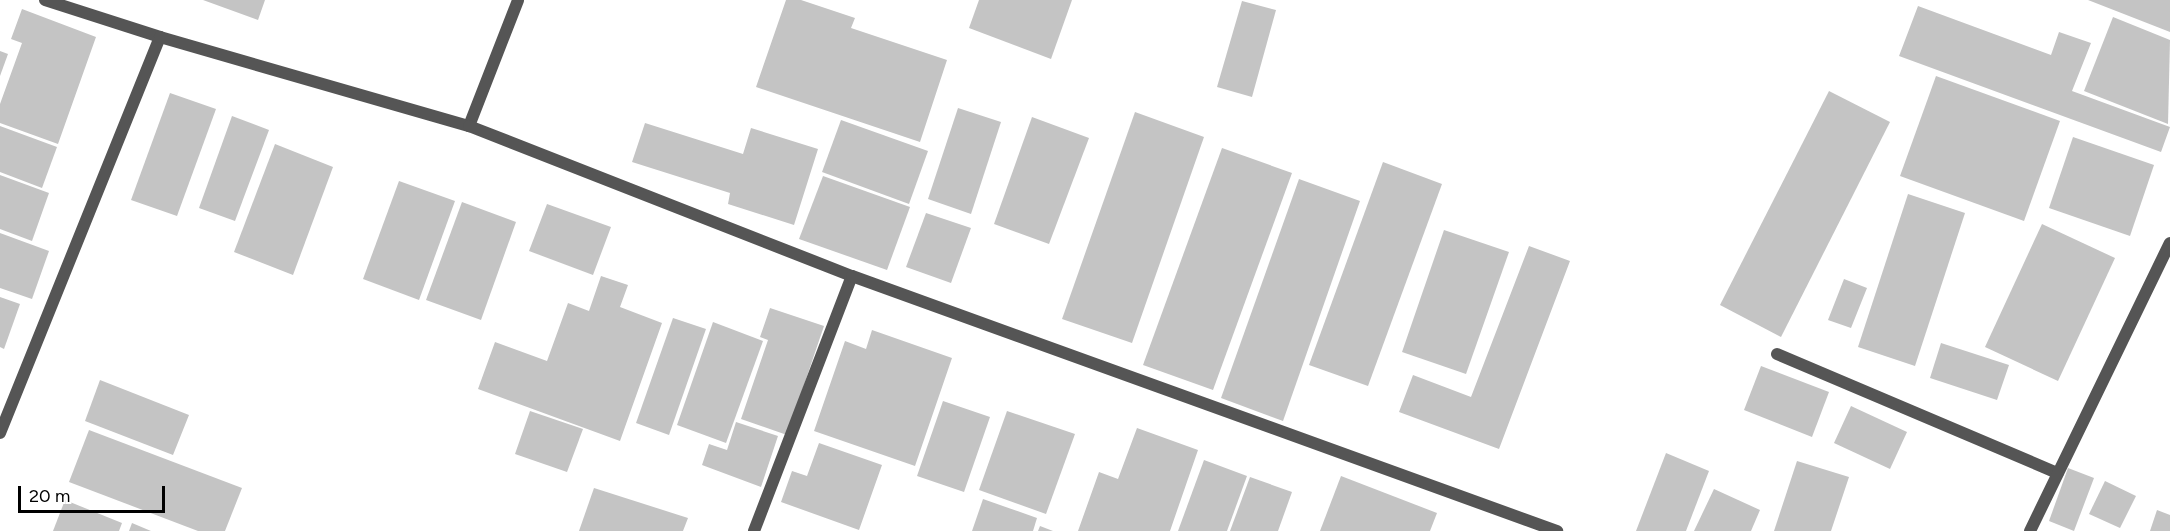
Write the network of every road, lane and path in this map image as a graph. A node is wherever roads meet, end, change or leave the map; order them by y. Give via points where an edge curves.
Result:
1 (45, 0) edge
2 (518, 0) edge
3 (160, 37) junction
4 (469, 126) junction
5 (2170, 243) edge
6 (852, 276) junction
7 (1777, 354) dead end
8 (0, 434) edge
9 (2058, 473) junction
10 (754, 531) edge
11 (1557, 531) edge
12 (2030, 531) edge

1 - 3 street
2 - 4 street
3 - 4 street
3 - 8 street
4 - 6 street
5 - 9 street
6 - 10 street
6 - 11 street
7 - 9 street
9 - 12 street

